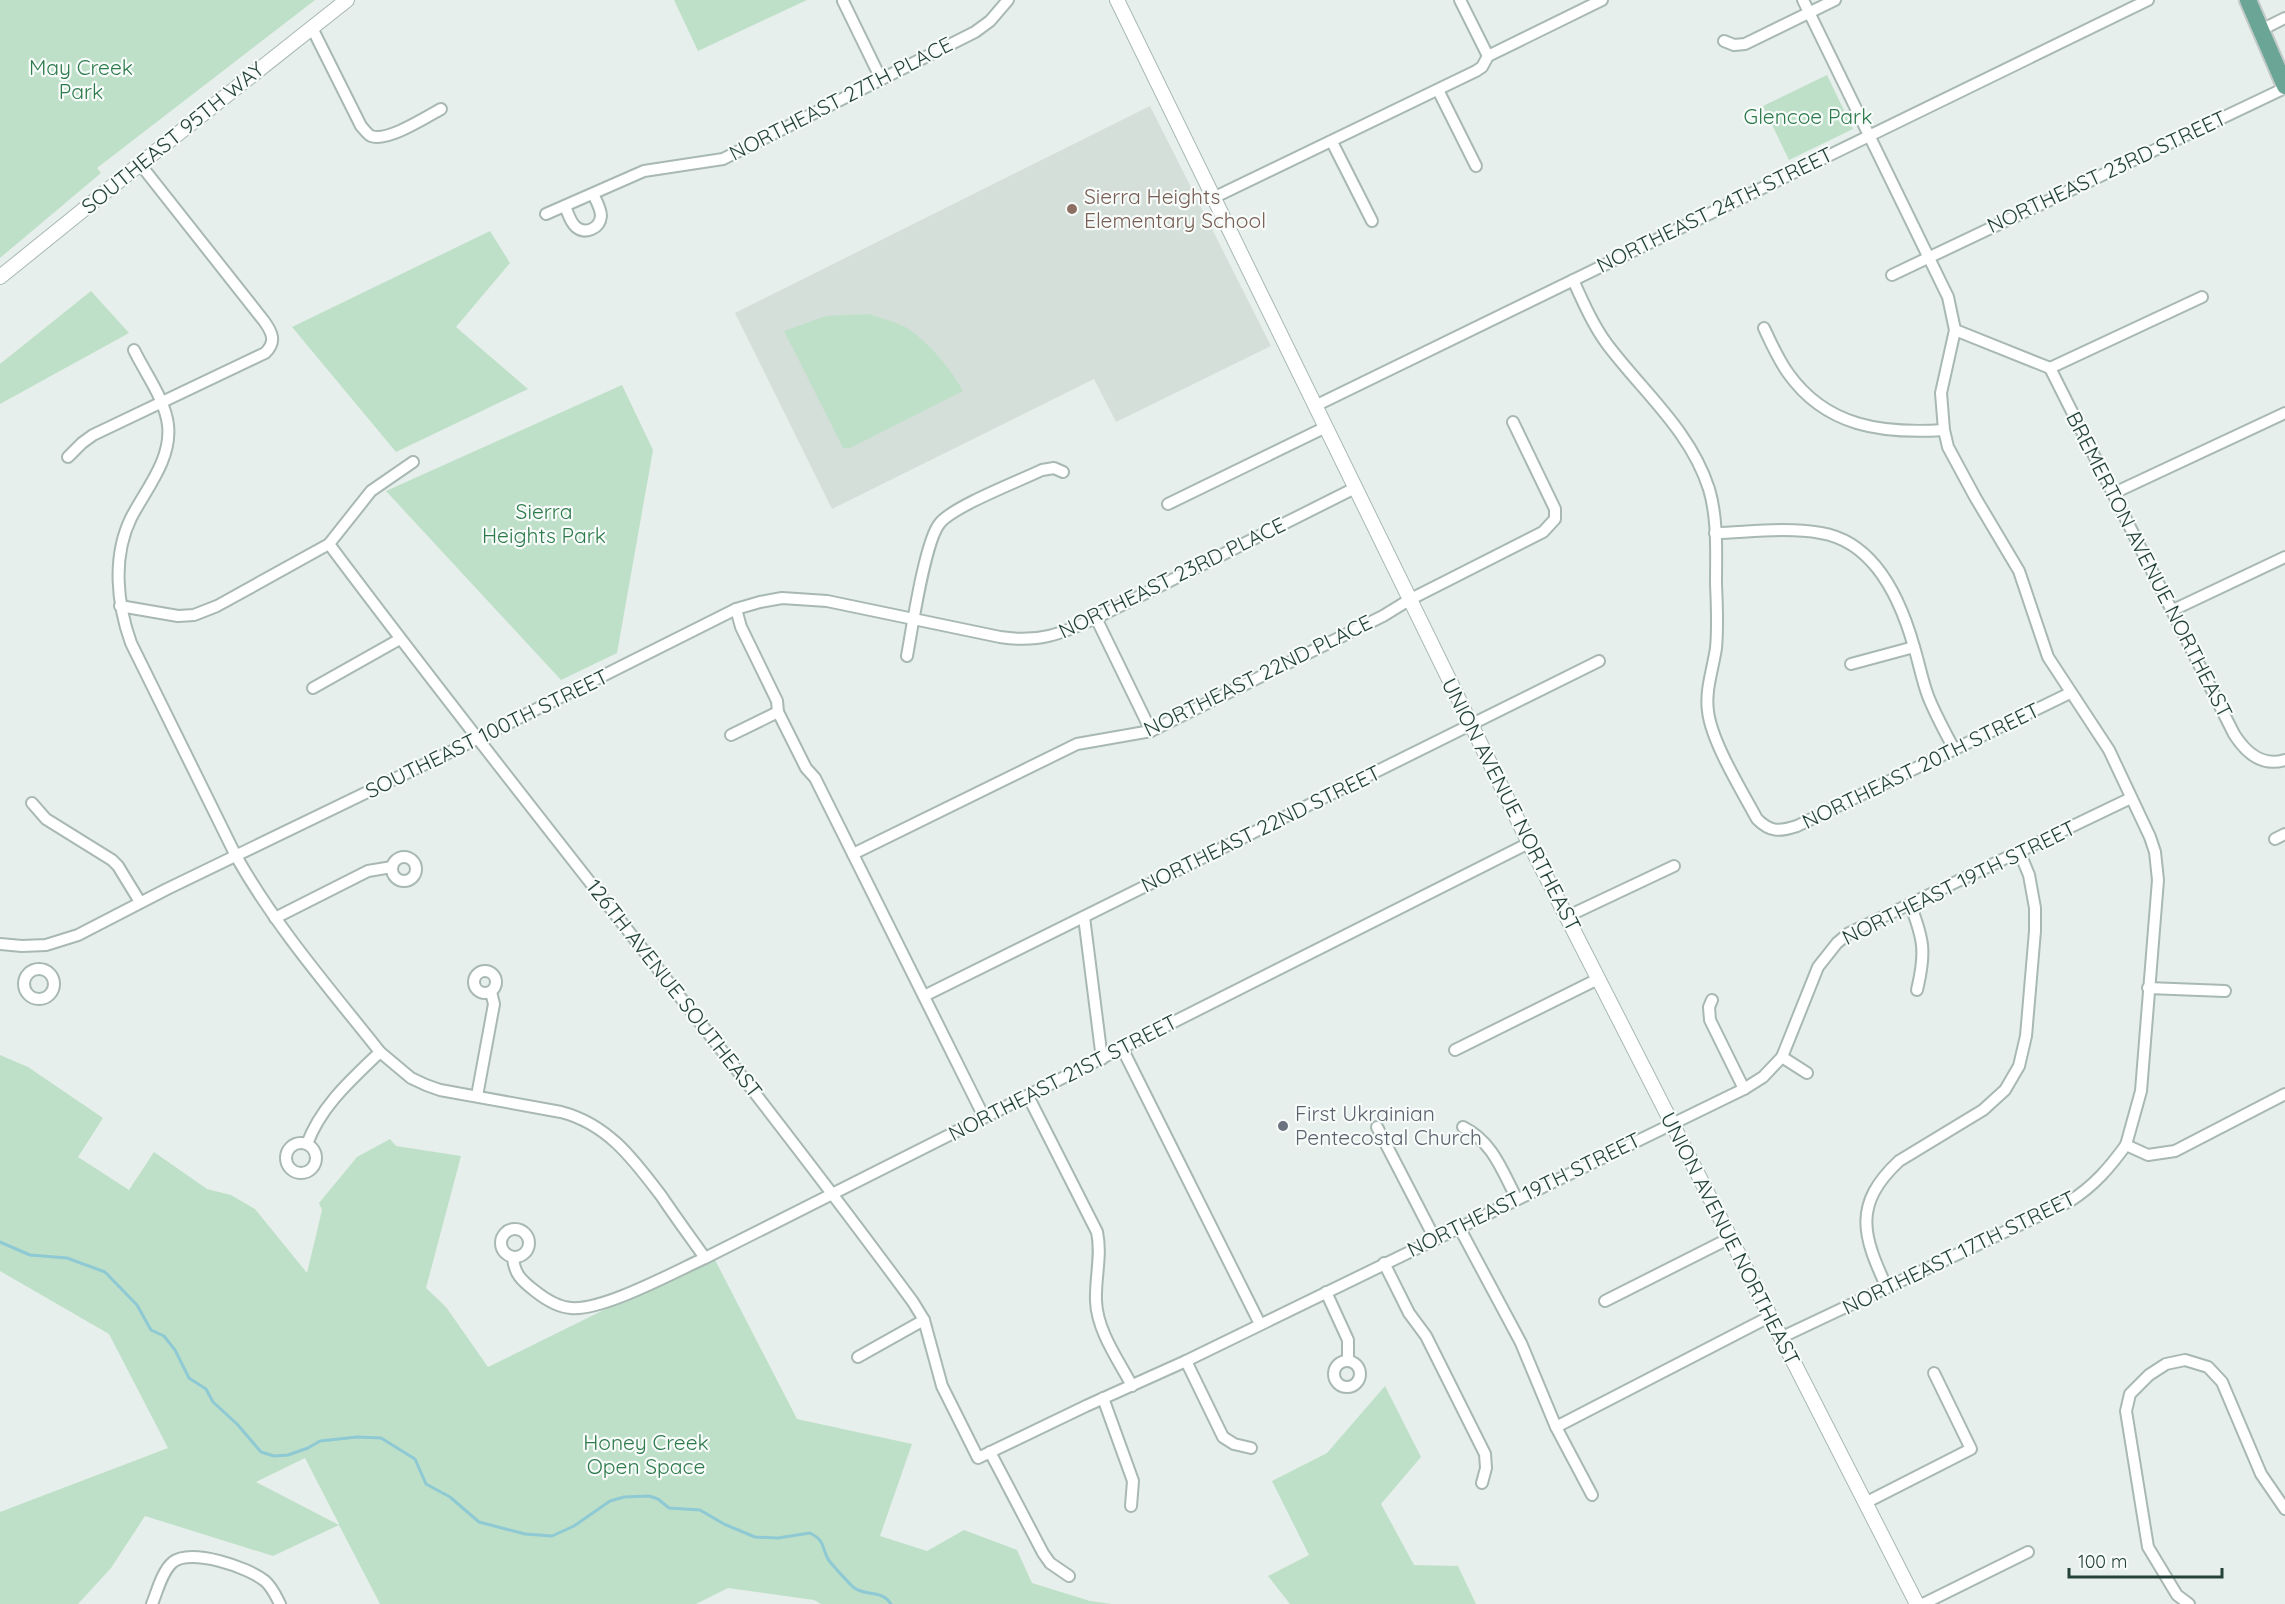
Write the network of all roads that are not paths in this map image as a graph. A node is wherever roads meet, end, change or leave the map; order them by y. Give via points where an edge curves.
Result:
1 (347, 0) edge
2 (1008, 0) edge
3 (1117, 0) edge
4 (1460, 0) edge
5 (1602, 0) edge
6 (1803, 0) edge
7 (1835, 0) edge
8 (2148, 0) edge
9 (2248, 0) edge
10 (843, 1) edge
11 (1810, 13) junction
12 (2285, 18) edge
13 (312, 28) junction
14 (2261, 30) junction
15 (1724, 41) dead end
16 (1488, 56) junction
17 (881, 79) junction
18 (2285, 87) edge
19 (1438, 90) junction
20 (441, 109) dead end
21 (1870, 135) junction
22 (1332, 142) junction
23 (140, 164) junction
24 (1476, 166) dead end
25 (593, 194) junction
26 (1213, 198) junction
27 (565, 206) junction
28 (546, 214) dead end
29 (1372, 221) dead end
30 (1930, 257) junction
31 (1892, 275) dead end
32 (0, 277) edge
33 (1573, 280) junction
34 (2202, 297) dead end
35 (1764, 328) dead end
36 (1955, 330) junction
37 (134, 350) dead end
38 (2050, 368) junction
39 (160, 402) junction
40 (1315, 406) junction
41 (2285, 413) edge
42 (1513, 422) dead end
43 (1326, 427) junction
44 (1944, 430) junction
45 (68, 457) dead end
46 (413, 462) dead end
47 (1063, 472) dead end
48 (1355, 488) junction
49 (2114, 493) junction
50 (1168, 504) dead end
51 (1715, 533) junction
52 (329, 544) junction
53 (2285, 557) edge
54 (1409, 600) junction
55 (120, 606) junction
56 (736, 609) junction
57 (2173, 610) junction
58 (1096, 618) junction
59 (914, 619) junction
60 (400, 639) junction
61 (1914, 647) junction
62 (907, 656) dead end
63 (1599, 661) dead end
64 (1851, 664) dead end
65 (313, 688) dead end
66 (2070, 693) junction
67 (778, 711) junction
68 (1470, 725) junction
69 (1151, 731) junction
70 (731, 735) dead end
71 (479, 738) junction
72 (1954, 750) junction
73 (2285, 760) edge
74 (2131, 798) junction
75 (32, 802) dead end
76 (1528, 843) junction
77 (2019, 851) junction
78 (853, 854) junction
79 (236, 856) junction
80 (1674, 866) dead end
81 (392, 867) dead end
82 (140, 902) junction
83 (1910, 903) junction
84 (1084, 917) junction
85 (1566, 917) junction
86 (275, 918) junction
87 (0, 944) edge
88 (38, 946) junction
89 (40, 968) dead end
90 (1598, 979) junction
91 (2148, 987) junction
92 (1917, 990) dead end
93 (2225, 991) dead end
94 (491, 992) dead end
95 (924, 996) junction
96 (1712, 1000) dead end
97 (1122, 1048) junction
98 (1455, 1050) dead end
99 (380, 1052) junction
100 (1782, 1057) junction
101 (1101, 1059) junction
102 (1807, 1073) dead end
103 (1744, 1089) junction
104 (2285, 1094) edge
105 (477, 1096) junction
106 (1028, 1096) junction
107 (984, 1117) junction
108 (1671, 1123) junction
109 (1377, 1127) dead end
110 (1463, 1127) dead end
111 (307, 1144) dead end
112 (2127, 1145) junction
113 (833, 1194) junction
114 (1517, 1199) junction
115 (1459, 1227) junction
116 (1730, 1238) junction
117 (1434, 1239) junction
118 (513, 1257) dead end
119 (705, 1258) junction
120 (1384, 1263) junction
121 (1887, 1288) junction
122 (1326, 1292) junction
123 (1605, 1301) dead end
124 (1769, 1317) junction
125 (924, 1320) junction
126 (1260, 1324) junction
127 (1780, 1338) junction
128 (858, 1357) dead end
129 (1186, 1361) junction
130 (1348, 1361) dead end
131 (1935, 1373) dead end
132 (1132, 1386) junction
133 (1103, 1398) junction
134 (1556, 1427) junction
135 (1251, 1448) dead end
136 (990, 1452) junction
137 (978, 1458) joint
138 (1482, 1483) dead end
139 (1592, 1495) dead end
140 (1865, 1503) junction
141 (1131, 1506) dead end
142 (2285, 1509) edge
143 (2028, 1552) dead end
144 (1069, 1576) dead end
145 (152, 1604) edge
146 (280, 1604) edge
147 (1917, 1604) edge
148 (1923, 1604) edge
149 (2189, 1604) edge

1 - 13 street, SOUTHEAST 95TH WAY
2 - 17 street, NORTHEAST 27TH PLACE via 975,32
3 - 26 street, UNION AVENUE NORTHEAST
4 - 16 street
5 - 16 street
6 - 11 street
7 - 11 street
8 - 21 street, NORTHEAST 24TH STREET
9 - 14 main road
10 - 17 street
11 - 15 street via 1745,44
11 - 21 street
12 - 14 street
13 - 20 street via 361,126 372,136 394,133
13 - 23 street, SOUTHEAST 95TH WAY
14 - 18 main road
16 - 19 street via 1482,67
17 - 25 street, NORTHEAST 27TH PLACE via 723,159 644,171
18 - 30 street, NORTHEAST 23RD STREET
19 - 22 street
19 - 24 street
21 - 30 street
21 - 33 street, NORTHEAST 24TH STREET
22 - 26 street
22 - 29 street
23 - 32 street, SOUTHEAST 95TH WAY
23 - 39 street via 273,336 265,353
25 - 27 street, NORTHEAST 27TH PLACE
25 - 27 street via 601,214 592,230 574,226
26 - 40 street, UNION AVENUE NORTHEAST
27 - 28 street, NORTHEAST 27TH PLACE
30 - 31 street, NORTHEAST 23RD STREET
30 - 36 street via 1948,297
33 - 40 street, NORTHEAST 24TH STREET
33 - 51 street via 1607,344 1694,452 1709,491
34 - 38 street
35 - 44 street via 1788,373 1801,389 1832,412 1871,428
36 - 38 street
36 - 44 street via 1941,393
37 - 39 street
38 - 49 street, BREMERTON AVENUE NORTHEAST
39 - 45 street via 93,435
39 - 55 street via 166,414 167,440 154,478 125,535 119,566
40 - 43 street, UNION AVENUE NORTHEAST
41 - 49 street
42 - 54 street, NORTHEAST 22ND PLACE via 1552,498 1555,519 1543,532
43 - 48 street, UNION AVENUE NORTHEAST
43 - 50 street
44 - 66 street via 1956,463 2019,571 2048,657
46 - 52 street via 371,491
47 - 59 street via 1054,468 1042,470 944,518 930,544
48 - 54 street, UNION AVENUE NORTHEAST
48 - 58 street, NORTHEAST 23RD PLACE
49 - 57 street, BREMERTON AVENUE NORTHEAST
51 - 61 street via 1805,531 1823,533 1850,544 1873,563 1884,579
51 - 72 street, NORTHEAST 20TH STREET via 1717,627 1708,713 1716,739 1757,819 1770,830 1786,830
52 - 55 street via 194,615
52 - 60 street, 126TH AVENUE SOUTHEAST
53 - 57 street
54 - 68 street, UNION AVENUE NORTHEAST
54 - 69 street, NORTHEAST 22ND PLACE
55 - 79 street via 131,643
56 - 59 street, NORTHEAST 23RD PLACE via 799,598
56 - 67 street
56 - 71 street, SOUTHEAST 100TH STREET
57 - 73 street, BREMERTON AVENUE NORTHEAST via 2246,751 2274,763
58 - 59 street, NORTHEAST 23RD PLACE via 1065,633 1020,640
58 - 69 street
59 - 62 street
60 - 65 street
60 - 71 street, 126TH AVENUE SOUTHEAST
61 - 64 street
61 - 72 street via 1928,695
63 - 68 street, NORTHEAST 22ND STREET
66 - 72 street, NORTHEAST 20TH STREET
66 - 74 street via 2109,750
67 - 70 street
67 - 78 street
68 - 76 street, UNION AVENUE NORTHEAST
68 - 84 street, NORTHEAST 22ND STREET
69 - 78 street, NORTHEAST 22ND PLACE via 1077,744
71 - 79 street, SOUTHEAST 100TH STREET
71 - 113 street, 126TH AVENUE SOUTHEAST
74 - 77 street, NORTHEAST 19TH STREET
74 - 91 street via 2150,837 2158,867
75 - 82 street via 46,819 112,860
76 - 85 street, UNION AVENUE NORTHEAST
76 - 97 street, NORTHEAST 21ST STREET
77 - 83 street, NORTHEAST 19TH STREET
77 - 121 street via 2029,875 2035,931 2026,1036 2019,1066 1996,1099 1899,1161 1873,1193 1866,1218 1867,1242
78 - 95 street
79 - 82 street, SOUTHEAST 100TH STREET
79 - 86 street
80 - 85 street
81 - 86 street via 368,872
82 - 88 street, SOUTHEAST 100TH STREET via 78,935
83 - 92 street via 1924,955
83 - 100 street, NORTHEAST 19TH STREET via 1850,933 1827,954 1818,967
84 - 95 street, NORTHEAST 22ND STREET
84 - 101 street
85 - 90 street, UNION AVENUE NORTHEAST
86 - 99 street
87 - 88 street, SOUTHEAST 100TH STREET
88 - 89 street
90 - 98 street
90 - 108 street, UNION AVENUE NORTHEAST
91 - 93 street
91 - 112 street via 2141,1091
94 - 105 street via 494,1004
95 - 107 street
96 - 103 street via 1710,1020
97 - 101 street, NORTHEAST 21ST STREET
97 - 126 street
99 - 105 street via 411,1078 426,1085
99 - 111 street via 321,1114
100 - 102 street
100 - 103 street, NORTHEAST 19TH STREET via 1763,1077
101 - 106 street, NORTHEAST 21ST STREET
103 - 108 street, NORTHEAST 19TH STREET
104 - 112 street via 2175,1151 2148,1155
105 - 119 street via 575,1116 610,1136 634,1160
106 - 107 street, NORTHEAST 21ST STREET
106 - 132 street via 1097,1232 1096,1311
107 - 113 street, NORTHEAST 21ST STREET
108 - 114 street, NORTHEAST 19TH STREET
108 - 116 street, UNION AVENUE NORTHEAST
109 - 117 street
110 - 114 street via 1492,1149
112 - 121 street, NORTHEAST 17TH STREET via 2098,1180 2070,1201
113 - 119 street, NORTHEAST 21ST STREET
113 - 125 street, 126TH AVENUE SOUTHEAST
114 - 115 street, NORTHEAST 19TH STREET
115 - 117 street, NORTHEAST 19TH STREET
115 - 134 street via 1521,1343
116 - 123 street
116 - 124 street, UNION AVENUE NORTHEAST
117 - 120 street, NORTHEAST 19TH STREET
118 - 119 street, NORTHEAST 21ST STREET via 521,1280 543,1298 568,1308 594,1306
120 - 122 street, NORTHEAST 19TH STREET
120 - 138 street via 1409,1313 1426,1336 1485,1454
121 - 127 street, NORTHEAST 17TH STREET
122 - 126 street, NORTHEAST 19TH STREET
122 - 130 street via 1348,1340
124 - 127 street, UNION AVENUE NORTHEAST
124 - 134 street
125 - 128 street
125 - 137 street, 126TH AVENUE SOUTHEAST via 942,1386
126 - 129 street, NORTHEAST 19TH STREET
127 - 140 street, UNION AVENUE NORTHEAST
129 - 132 street, NORTHEAST 19TH STREET
129 - 135 street via 1224,1437
131 - 140 street via 1971,1449
132 - 133 street, NORTHEAST 19TH STREET
133 - 136 street, NORTHEAST 19TH STREET
133 - 141 street via 1133,1481
134 - 139 street
136 - 137 street, NORTHEAST 19TH STREET
136 - 144 street via 1043,1554
140 - 147 street, UNION AVENUE NORTHEAST
142 - 149 street via 2261,1474 2222,1382 2208,1367 2185,1360 2166,1364 2149,1375 2130,1394 2126,1411 2148,1547 2177,1595
143 - 148 street
145 - 146 street via 168,1567 183,1557 203,1557 256,1574 267,1582

